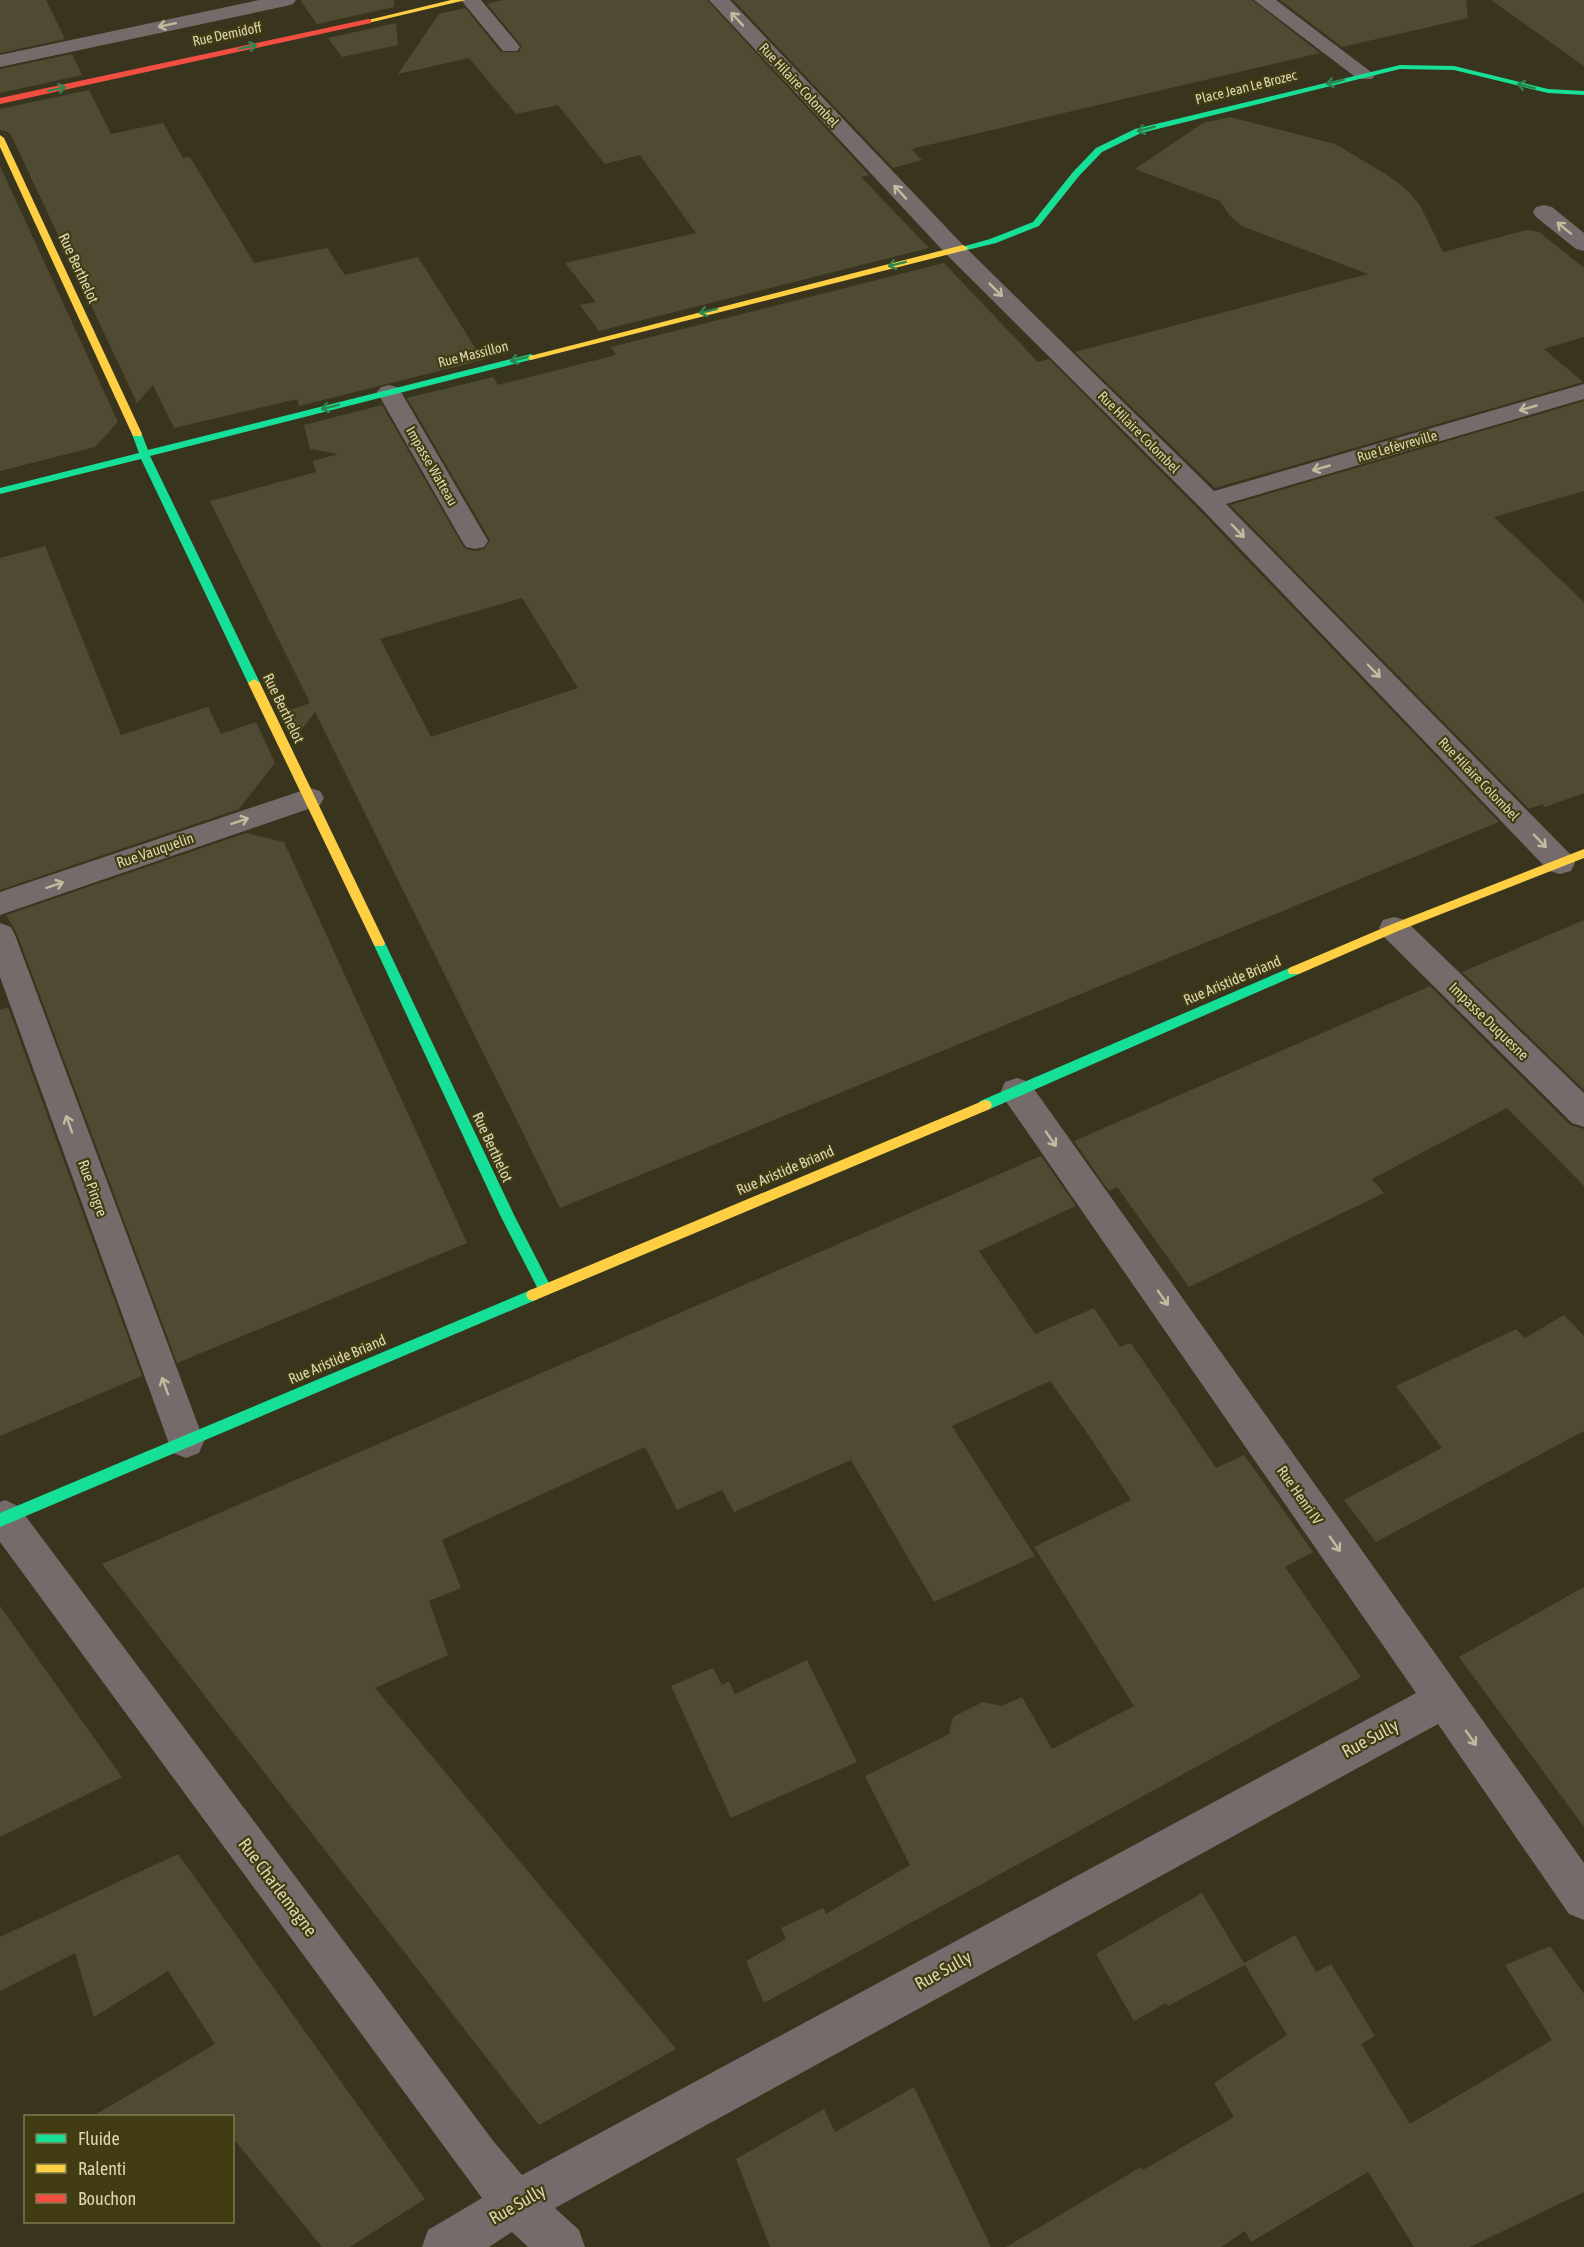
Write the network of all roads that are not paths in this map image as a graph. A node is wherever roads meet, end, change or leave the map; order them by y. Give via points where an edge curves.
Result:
1 (286, 0) edge
2 (462, 0) edge
3 (471, 0) edge
4 (719, 0) edge
5 (1264, 0) edge
6 (491, 51) dead end
7 (0, 61) edge
8 (1365, 75) junction
9 (1584, 93) edge
10 (0, 101) edge
11 (0, 138) edge
12 (1544, 212) dead end
13 (1584, 244) edge
14 (954, 249) junction
15 (1584, 391) edge
16 (389, 392) junction
17 (146, 453) junction
18 (0, 491) edge
19 (1209, 501) junction
20 (475, 541) dead end
21 (310, 798) junction
22 (1572, 858) edge
23 (0, 903) edge
24 (1394, 928) junction
25 (0, 935) edge
26 (1017, 1091) junction
27 (1584, 1114) edge
28 (544, 1289) junction
29 (186, 1441) junction
30 (2, 1519) edge
31 (1444, 1699) junction
32 (1584, 1899) edge
33 (516, 2204) junction
34 (445, 2247) edge
35 (562, 2247) edge

1 -> 7 street
10 -> 2 street, Rue Demidoff
3 - 6 street via 517,45
14 -> 4 street, Rue Hilaire Colombel
5 - 8 street
9 -> 8 street, Place Jean Le Brozec via 1548,91 1454,68 1400,67
8 -> 14 street, Place Jean Le Brozec via 1138,131 1099,150 1036,224 993,241
11 - 17 street, Rue Berthelot
13 -> 12 street
14 -> 16 street, Rue Massillon
14 -> 19 street, Rue Hilaire Colombel
15 -> 19 street, Rue Lefèvreville
16 -> 17 street, Rue Massillon
16 - 20 street, Impasse Watteau
17 - 18 street, Rue Massillon
17 - 21 street, Rue Berthelot
19 -> 22 street, Rue Hilaire Colombel
23 -> 21 street, Rue Vauquelin
21 - 28 street, Rue Berthelot
22 - 24 street, Rue Aristide Briand
24 - 26 street, Rue Aristide Briand
24 - 27 street, Impasse Duquesne
29 -> 25 street, Rue Pingre
26 - 28 street, Rue Aristide Briand
26 -> 31 street, Rue Henri IV
28 - 29 street, Rue Aristide Briand
29 - 30 street, Rue Aristide Briand
30 - 33 street, Rue Charlemagne
31 -> 32 street, Rue Henri IV
31 - 33 street, Rue Sully
33 - 34 street, Rue Sully
33 - 35 street, Rue Charlemagne

